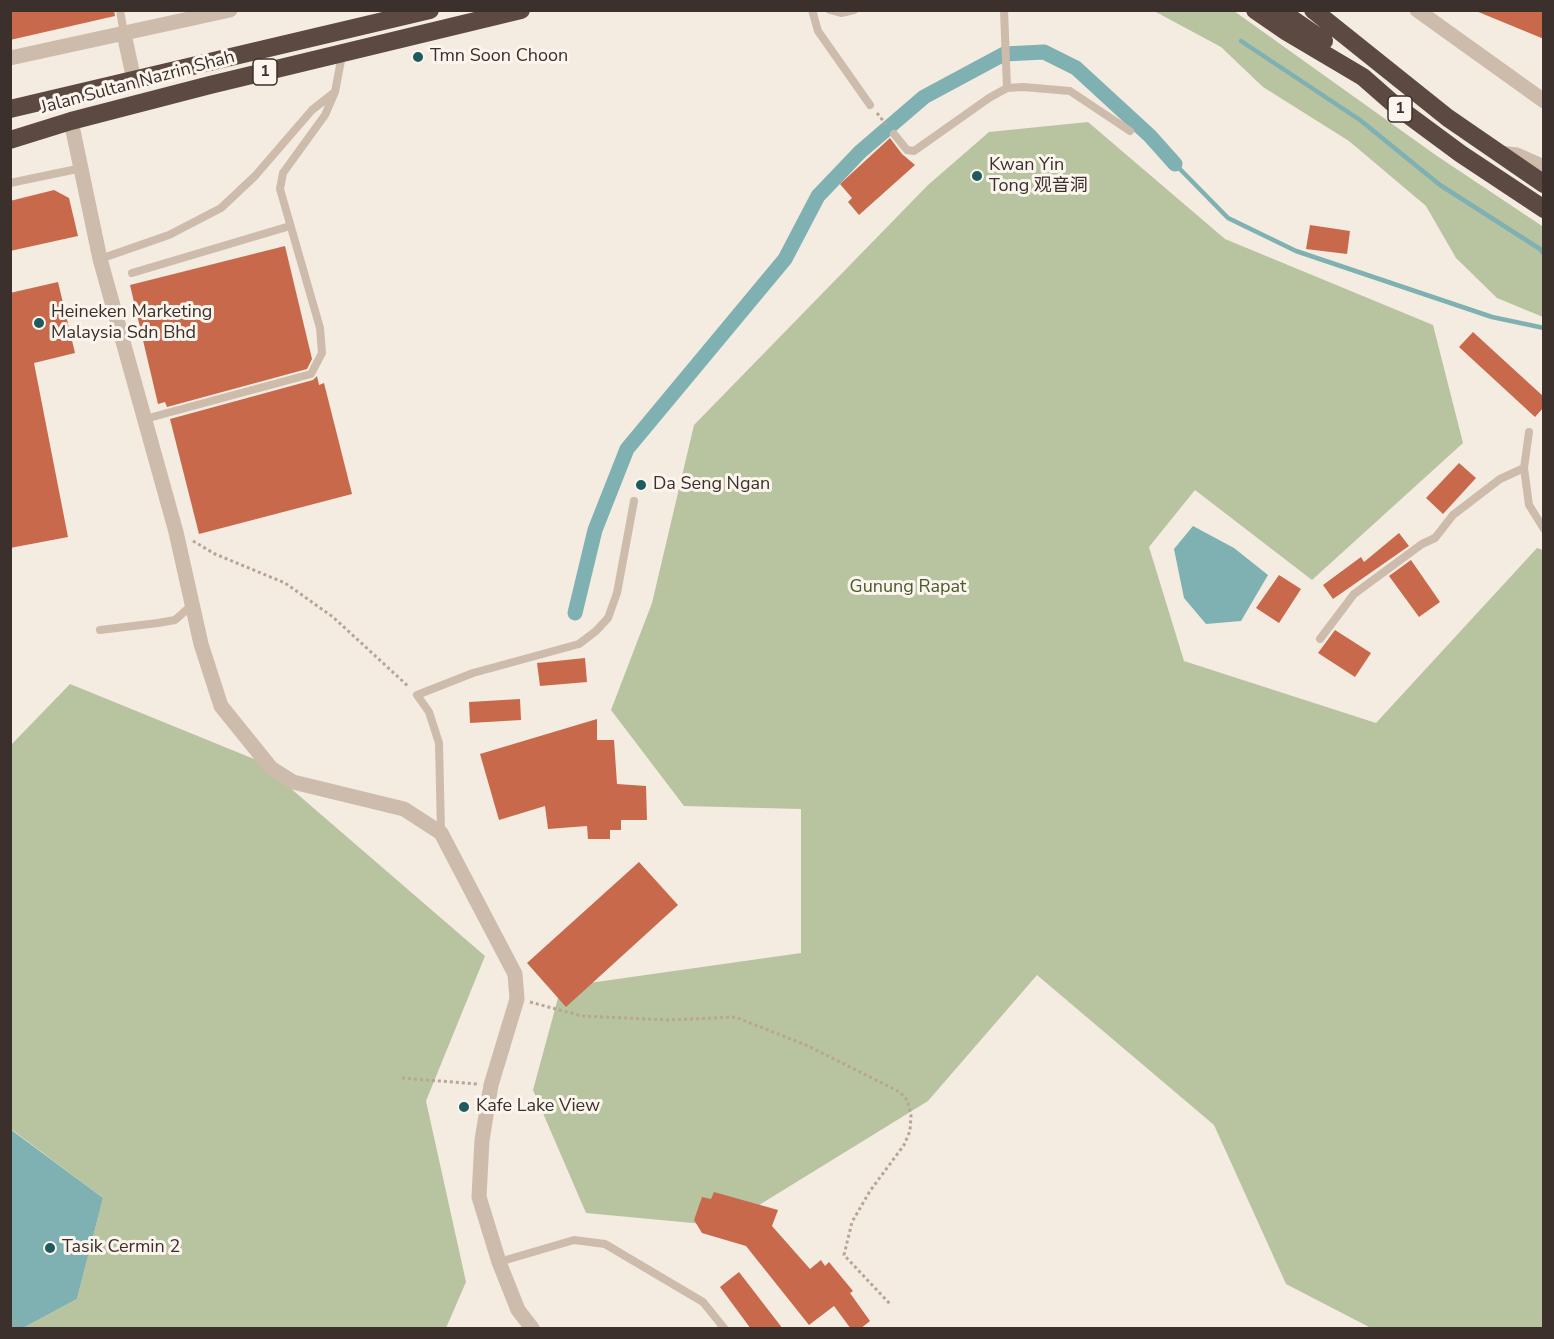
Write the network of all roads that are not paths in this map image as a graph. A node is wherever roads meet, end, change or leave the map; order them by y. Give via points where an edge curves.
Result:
1 (120, 10) edge
2 (230, 10) edge
3 (430, 10) edge
4 (521, 10) edge
5 (812, 10) edge
6 (830, 10) edge
7 (854, 10) edge
8 (1004, 10) edge
9 (1255, 10) edge
10 (1279, 10) edge
11 (1313, 10) edge
12 (1417, 10) edge
13 (124, 34) junction
14 (343, 53) junction
15 (10, 58) edge
16 (1363, 77) junction
17 (134, 80) junction
18 (1007, 88) junction
19 (334, 92) junction
20 (1544, 101) edge
21 (870, 105) road end
22 (10, 109) edge
23 (71, 121) junction
24 (1130, 131) dead end
25 (894, 134) road end
26 (10, 140) edge
27 (1499, 153) junction
28 (1544, 167) edge
29 (82, 168) junction
30 (10, 183) edge
31 (1544, 184) edge
32 (1544, 209) edge
33 (290, 226) junction
34 (100, 259) junction
35 (132, 273) dead end
36 (144, 419) junction
37 (1529, 432) dead end
38 (1524, 468) junction
39 (634, 501) dead end
40 (1544, 529) edge
41 (192, 605) junction
42 (100, 630) dead end
43 (1320, 639) dead end
44 (441, 833) junction
45 (499, 1262) junction
46 (531, 1329) edge
47 (724, 1329) edge

1 - 13 lane
2 - 13 street
3 - 17 highway, Jalan Sultan Nazrin Shah / 1
4 - 14 highway, Jalan Sultan Nazrin Shah / 1
5 - 21 lane via 818,31
6 - 7 lane
8 - 18 lane
9 - 16 highway, 1
10 - 16 highway via 1334,48
11 - 27 highway, 1 via 1448,118
12 - 20 street
13 - 15 street
13 - 17 street
14 - 19 lane
14 - 23 highway, Jalan Sultan Nazrin Shah / 1
16 - 32 highway, 1 via 1452,147
17 - 22 highway, Jalan Sultan Nazrin Shah / 1
18 - 24 lane via 1070,91
18 - 25 lane via 914,152 907,150
19 - 33 lane via 325,116 283,173 280,189
19 - 34 lane via 312,110 255,176 221,208 170,235
23 - 26 highway, Jalan Sultan Nazrin Shah / 1
23 - 29 street
27 - 28 street via 1516,155
27 - 31 highway, 1
29 - 30 lane
29 - 34 street
33 - 35 lane
33 - 36 lane via 320,328 322,353 311,374
34 - 36 street
36 - 41 street
37 - 38 lane
38 - 40 lane via 1529,506
38 - 43 lane via 1500,479 1453,515 1435,538 1354,594
39 - 44 lane via 617,592 608,618 596,632 579,644 473,672 417,695 429,712 439,743
41 - 42 lane via 175,620
41 - 44 street via 221,706 271,768 293,782 404,808
44 - 45 street via 515,974 517,999 491,1085 482,1140 479,1197
45 - 46 street via 518,1310
45 - 47 lane via 574,1240 605,1244 703,1302

